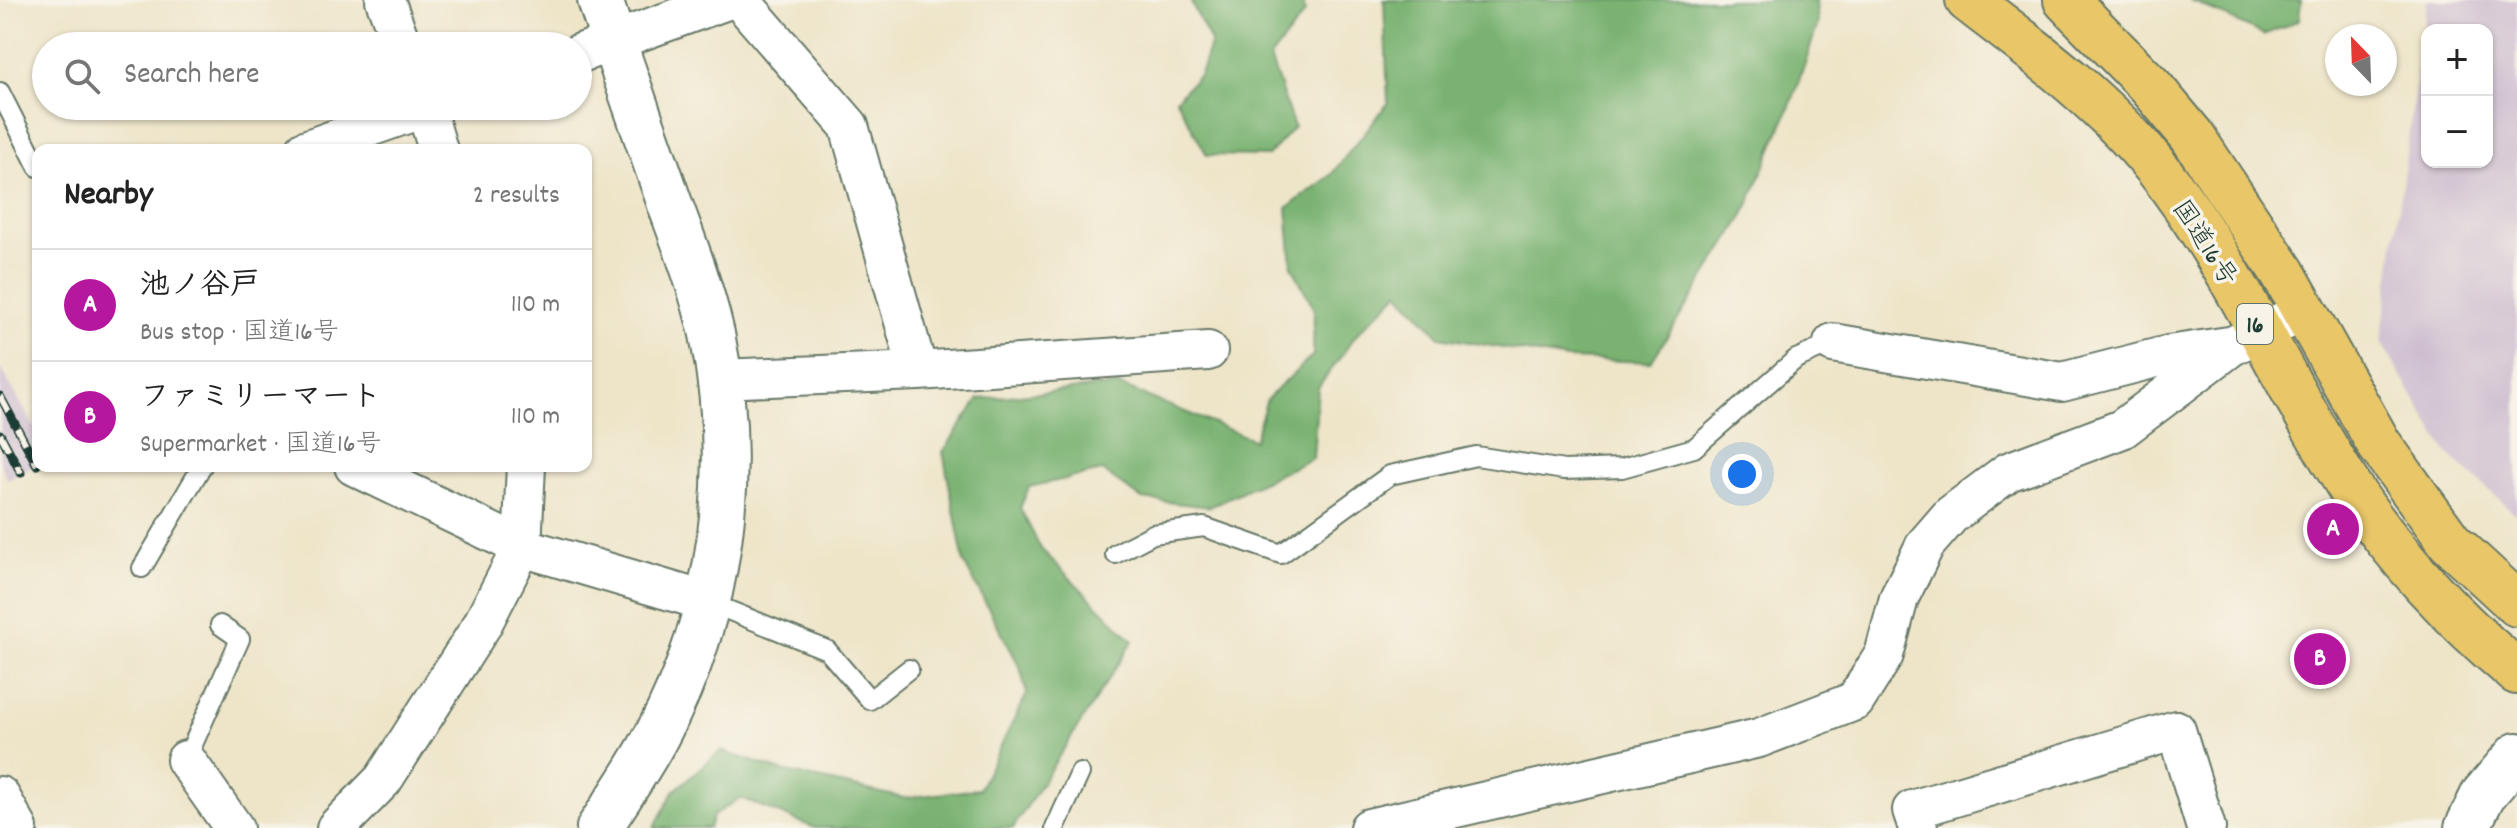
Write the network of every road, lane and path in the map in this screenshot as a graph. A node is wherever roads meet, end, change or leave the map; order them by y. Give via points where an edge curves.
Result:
1 (385, 0) edge
2 (600, 0) edge
3 (727, 0) edge
4 (740, 0) edge
5 (2066, 0) edge
6 (1975, 2) edge
7 (397, 32) edge
8 (595, 48) edge
9 (0, 92) edge
10 (388, 120) edge
11 (430, 120) edge
12 (322, 144) edge
13 (436, 144) edge
14 (32, 155) edge
15 (2305, 311) junction
16 (2246, 340) junction
17 (1833, 343) joint
18 (1208, 351) dead end
19 (918, 371) junction
20 (720, 379) junction
21 (198, 472) edge
22 (366, 472) edge
23 (526, 472) edge
24 (522, 547) junction
25 (1115, 554) dead end
26 (142, 568) dead end
27 (708, 602) junction
28 (2517, 604) edge
29 (220, 625) dead end
30 (909, 669) dead end
31 (2517, 672) edge
32 (2517, 755) edge
33 (186, 760) joint
34 (1080, 773) dead end
35 (234, 828) edge
36 (336, 828) edge
37 (599, 828) edge
38 (1055, 828) edge
39 (1369, 828) edge
40 (1918, 828) edge
41 (2206, 828) edge
42 (2467, 828) edge

1 - 7 street
2 - 8 street
3 - 8 street
4 - 19 street via 849,126
5 - 15 highway, 国道16号 / 16 via 2192,136
6 - 16 highway, 国道16号 / 16 via 2130,137 2189,213
8 - 20 street via 696,277
9 - 14 lane
10 - 12 street
11 - 13 street
15 - 16 street
15 - 28 highway, 国道16号 / 16 via 2379,444 2450,542
16 - 17 street via 2062,382
16 - 31 highway, 国道16号 / 16 via 2412,569
16 - 39 street via 2122,429 2008,472 1951,515 1925,545 1899,598 1884,655 1855,701 1759,738
17 - 25 lane via 1796,359 1694,448 1622,468 1564,470 1476,456 1390,475 1281,554 1204,527 1153,534
18 - 19 street
19 - 20 street
20 - 27 street via 724,492
21 - 26 lane
22 - 24 street
23 - 24 street
24 - 27 street
24 - 36 street via 482,625 383,780
27 - 30 lane via 827,650 870,700
27 - 37 street via 694,651 658,734
29 - 33 lane via 240,639
32 - 42 street via 2483,795
33 - 35 street
34 - 38 lane
40 - 41 street via 1912,810 2176,730

